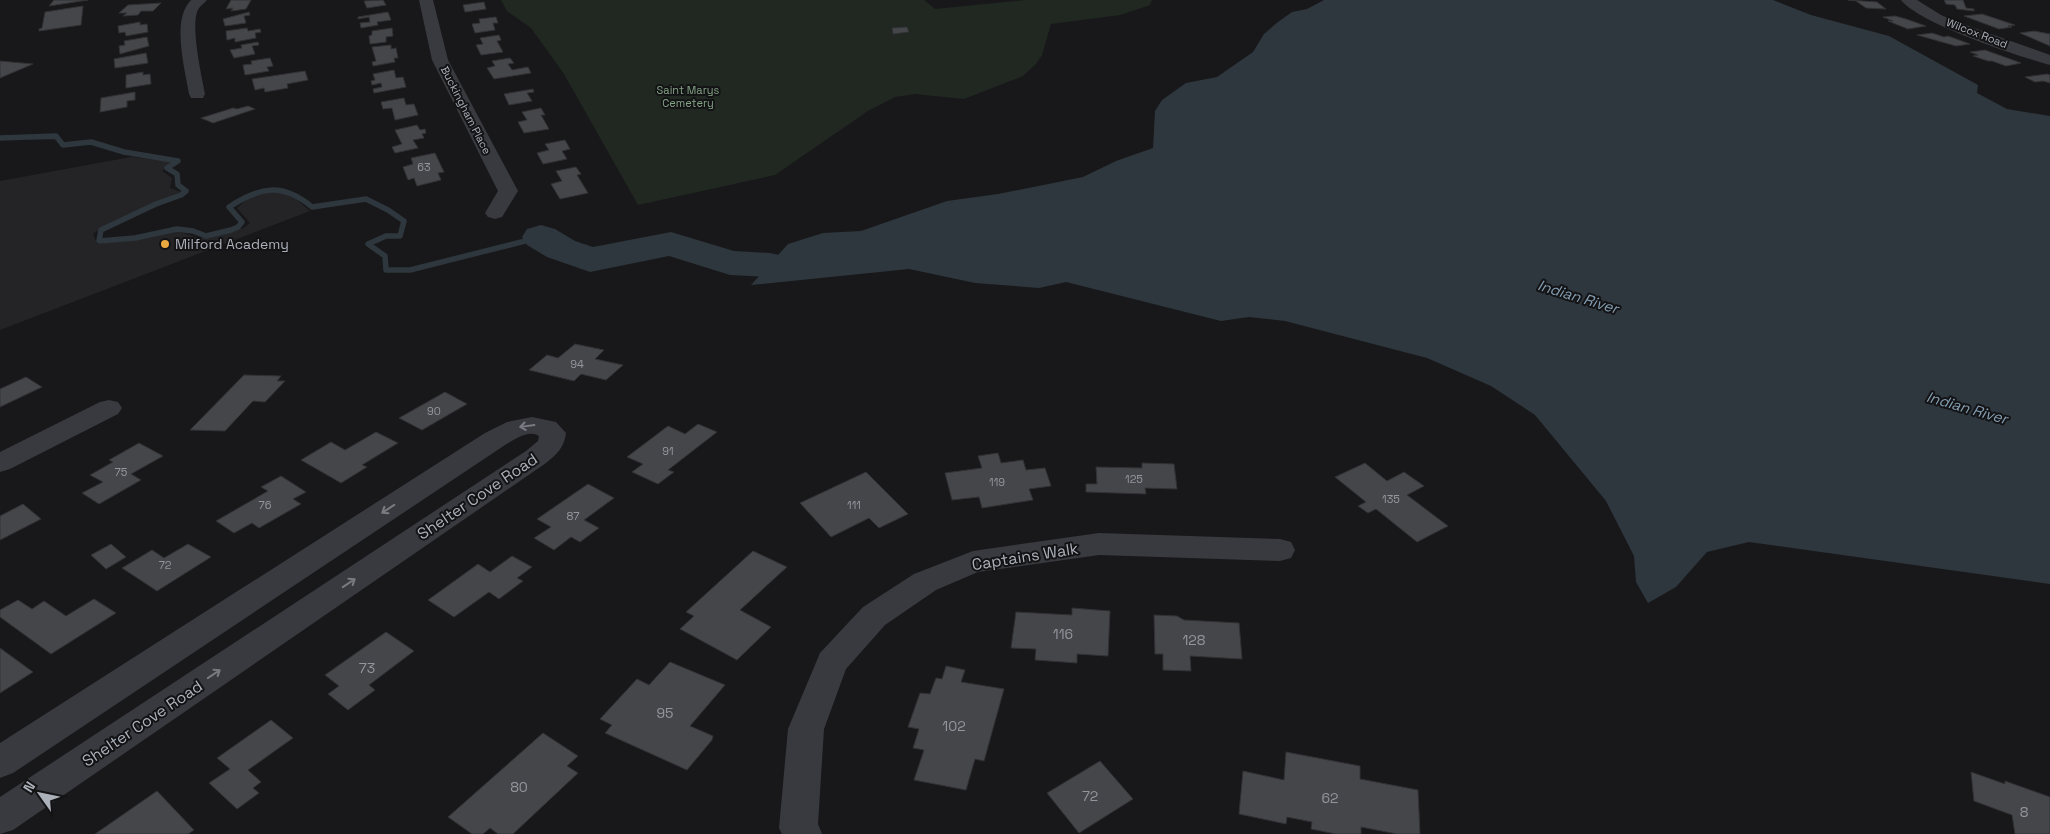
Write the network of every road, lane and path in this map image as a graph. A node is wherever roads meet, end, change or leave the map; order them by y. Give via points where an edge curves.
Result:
1 (200, 0) edge
2 (426, 0) edge
3 (1908, 0) edge
4 (2050, 60) edge
5 (197, 94) dead end
6 (495, 213) dead end
7 (109, 408) dead end
8 (0, 463) edge
9 (1280, 550) dead end
10 (0, 762) edge
11 (0, 818) edge
12 (794, 832) edge

1 - 5 street via 189,14 188,27
2 - 6 street, Buckingham Place via 440,60 508,191
3 - 4 street, Wilcox Road via 1934,17
7 - 8 street
9 - 12 street, Captains Walk via 1099,544 974,562 925,582 874,616 832,662 806,729
11 -> 10 street, Shelter Cove Road via 536,457 551,444 553,434 546,427 532,424 495,439

